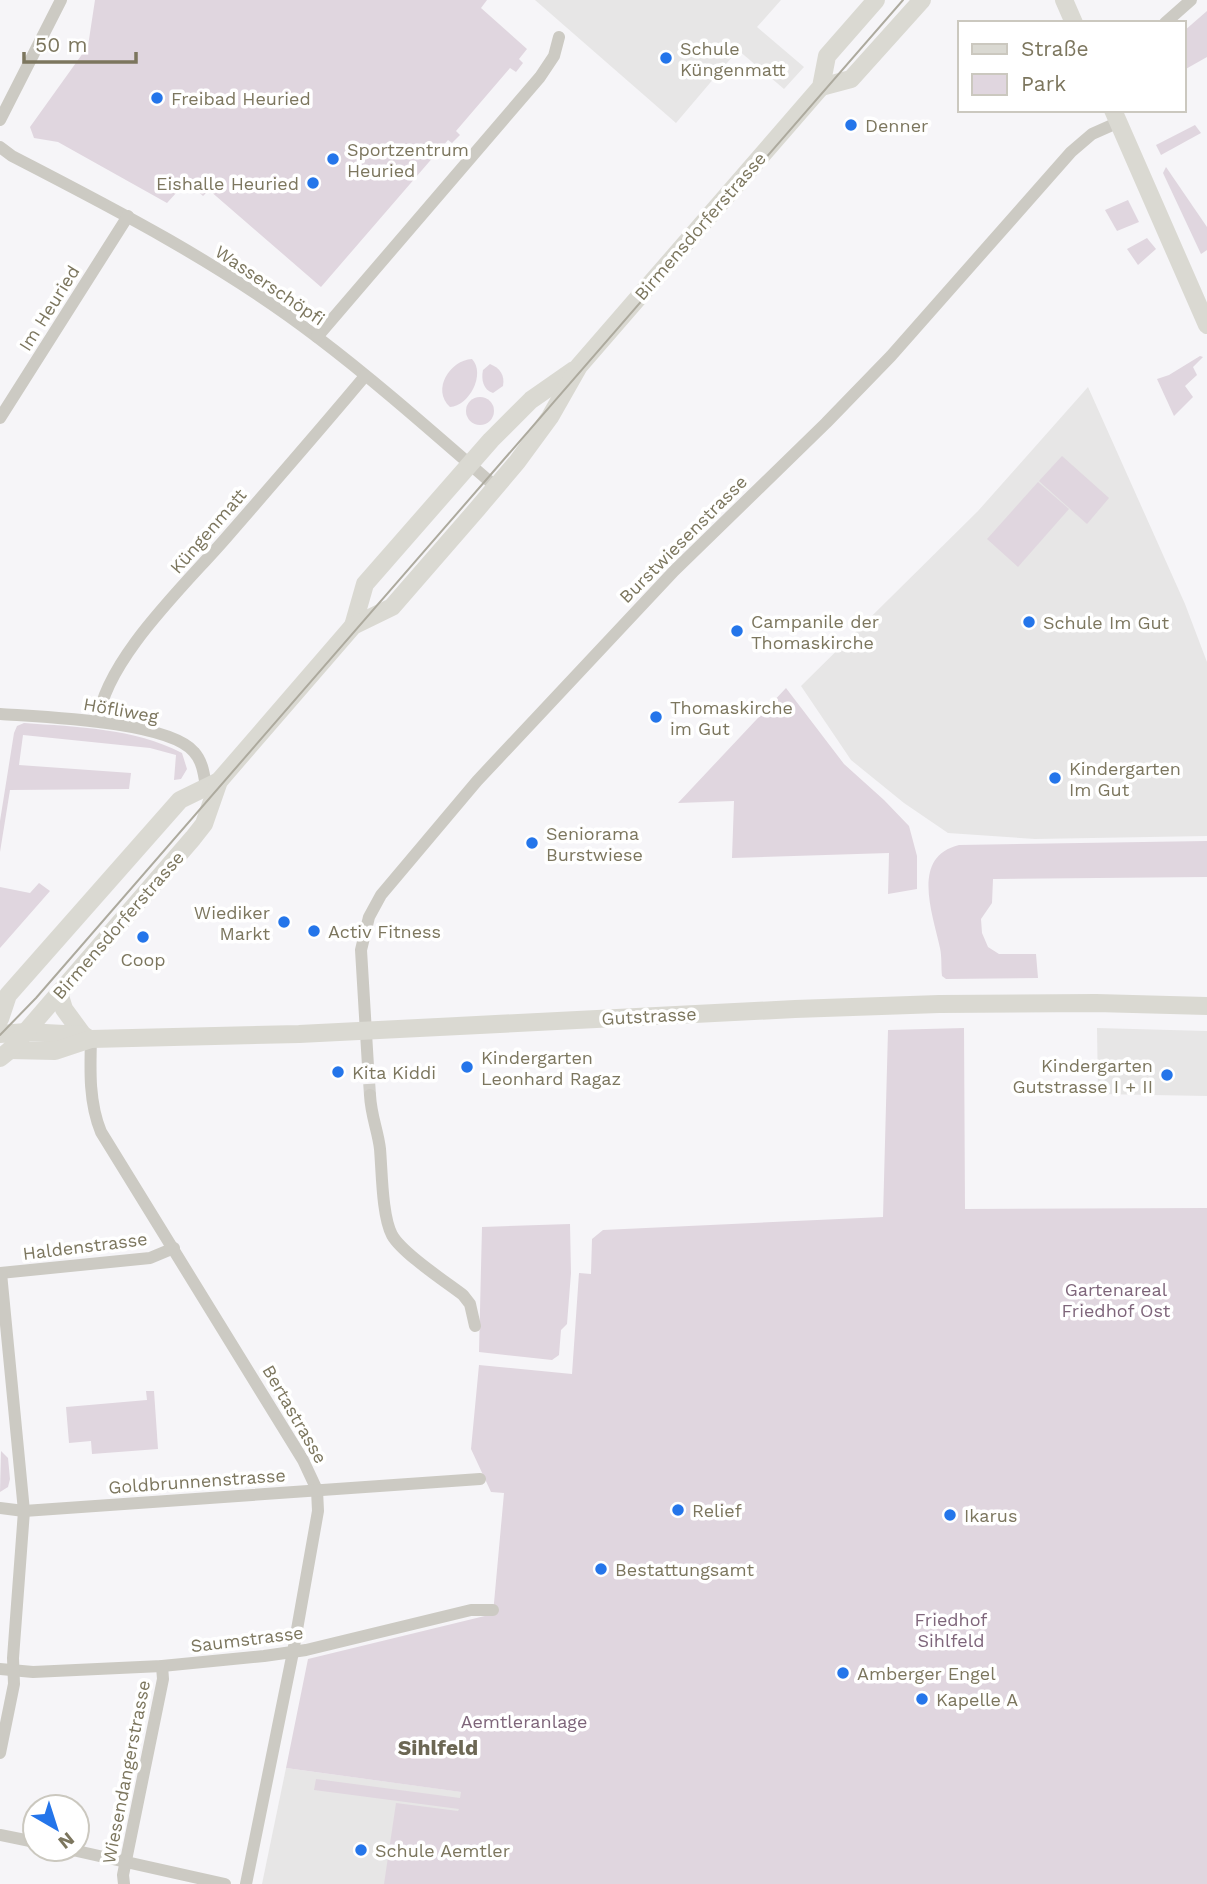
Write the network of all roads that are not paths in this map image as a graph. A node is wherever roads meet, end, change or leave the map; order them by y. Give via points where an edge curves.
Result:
1 (61, 0) edge
2 (876, 0) edge
3 (922, 0) edge
4 (1064, 0) edge
5 (1191, 0) edge
6 (1073, 21) edge
7 (1167, 21) edge
8 (559, 37) dead end
9 (821, 87) junction
10 (1116, 116) edge
11 (0, 120) edge
12 (0, 147) edge
13 (128, 216) junction
14 (1207, 325) edge
15 (317, 337) junction
16 (579, 366) junction
17 (365, 376) junction
18 (0, 418) edge
19 (470, 465) junction
20 (496, 487) junction
21 (353, 626) junction
22 (0, 714) edge
23 (98, 721) junction
24 (213, 784) junction
25 (59, 993) junction
26 (1207, 1006) edge
27 (0, 1019) edge
28 (365, 1031) junction
29 (26, 1032) junction
30 (0, 1034) edge
31 (87, 1037) junction
32 (5, 1054) edge
33 (368, 1066) tunnel mouth
34 (370, 1096) tunnel mouth
35 (174, 1248) junction
36 (1, 1273) edge
37 (475, 1326) dead end
38 (480, 1479) dead end
39 (317, 1490) junction
40 (0, 1508) edge
41 (24, 1511) junction
42 (493, 1610) dead end
43 (293, 1652) junction
44 (162, 1666) junction
45 (0, 1669) edge
46 (14, 1671) junction
47 (0, 1753) edge
48 (0, 1835) edge
49 (21, 1839) edge
50 (91, 1854) edge
51 (126, 1861) junction
52 (124, 1884) edge
53 (225, 1884) edge
54 (246, 1884) edge

1 - 11 street
2 - 9 main road, Birmensdorferstrasse via 827,55
3 - 9 main road via 851,79
4 - 6 main road
5 - 7 street
8 - 15 street via 540,78
9 - 16 main road, Birmensdorferstrasse
10 - 14 main road
10 - 28 street, Burstwiesenstrasse via 1071,152 891,356 674,571 477,781 406,864 381,895 365,929 361,950
12 - 13 street, Wasserschöpfi
13 - 15 street, Wasserschöpfi
13 - 18 street, Im Heuried
15 - 17 street, Wasserschöpfi
16 - 19 main road, Birmensdorferstrasse via 530,400
16 - 20 main road, Birmensdorferstrasse via 550,417
17 - 19 street, Wasserschöpfi
17 - 23 street, Küngenmatt via 145,632 108,686
19 - 20 street, Wasserschöpfi
19 - 21 main road, Birmensdorferstrasse via 365,584
20 - 21 main road, Birmensdorferstrasse via 391,607
21 - 24 main road, Birmensdorferstrasse
22 - 23 street, Höfliweg
23 - 24 street, Höfliweg via 182,742 198,757
24 - 25 main road, Birmensdorferstrasse via 204,824
24 - 27 main road, Birmensdorferstrasse via 180,800 8,995
25 - 29 main road, Birmensdorferstrasse
25 - 31 main road via 64,1009
26 - 28 main road, Gutstrasse via 939,1004
28 - 31 main road, Gutstrasse via 119,1040
28 - 33 street, Burstwiesenstrasse
29 - 30 main road, Gutstrasse
29 - 31 main road, Gutstrasse
29 - 32 main road, Birmensdorferstrasse
31 - 32 main road, Gutstrasse via 55,1051
31 - 35 street, Bertastrasse via 94,1116
34 - 37 street via 393,1237 463,1296 470,1304
35 - 36 street, Haldenstrasse via 150,1258
35 - 39 street, Bertastrasse
36 - 41 street
38 - 39 street, Goldbrunnenstrasse
39 - 41 street, Goldbrunnenstrasse
39 - 43 street, Bertastrasse via 318,1511
40 - 41 street, Goldbrunnenstrasse
41 - 46 street
42 - 43 street, Saumstrasse via 471,1610
43 - 44 street, Saumstrasse
43 - 54 street, Bertastrasse
44 - 46 street, Saumstrasse
44 - 51 street, Wiesendangerstrasse
45 - 46 street, Saumstrasse
46 - 47 street
48 - 49 street
50 - 51 street
51 - 52 street, Wiesendangerstrasse
51 - 53 street

